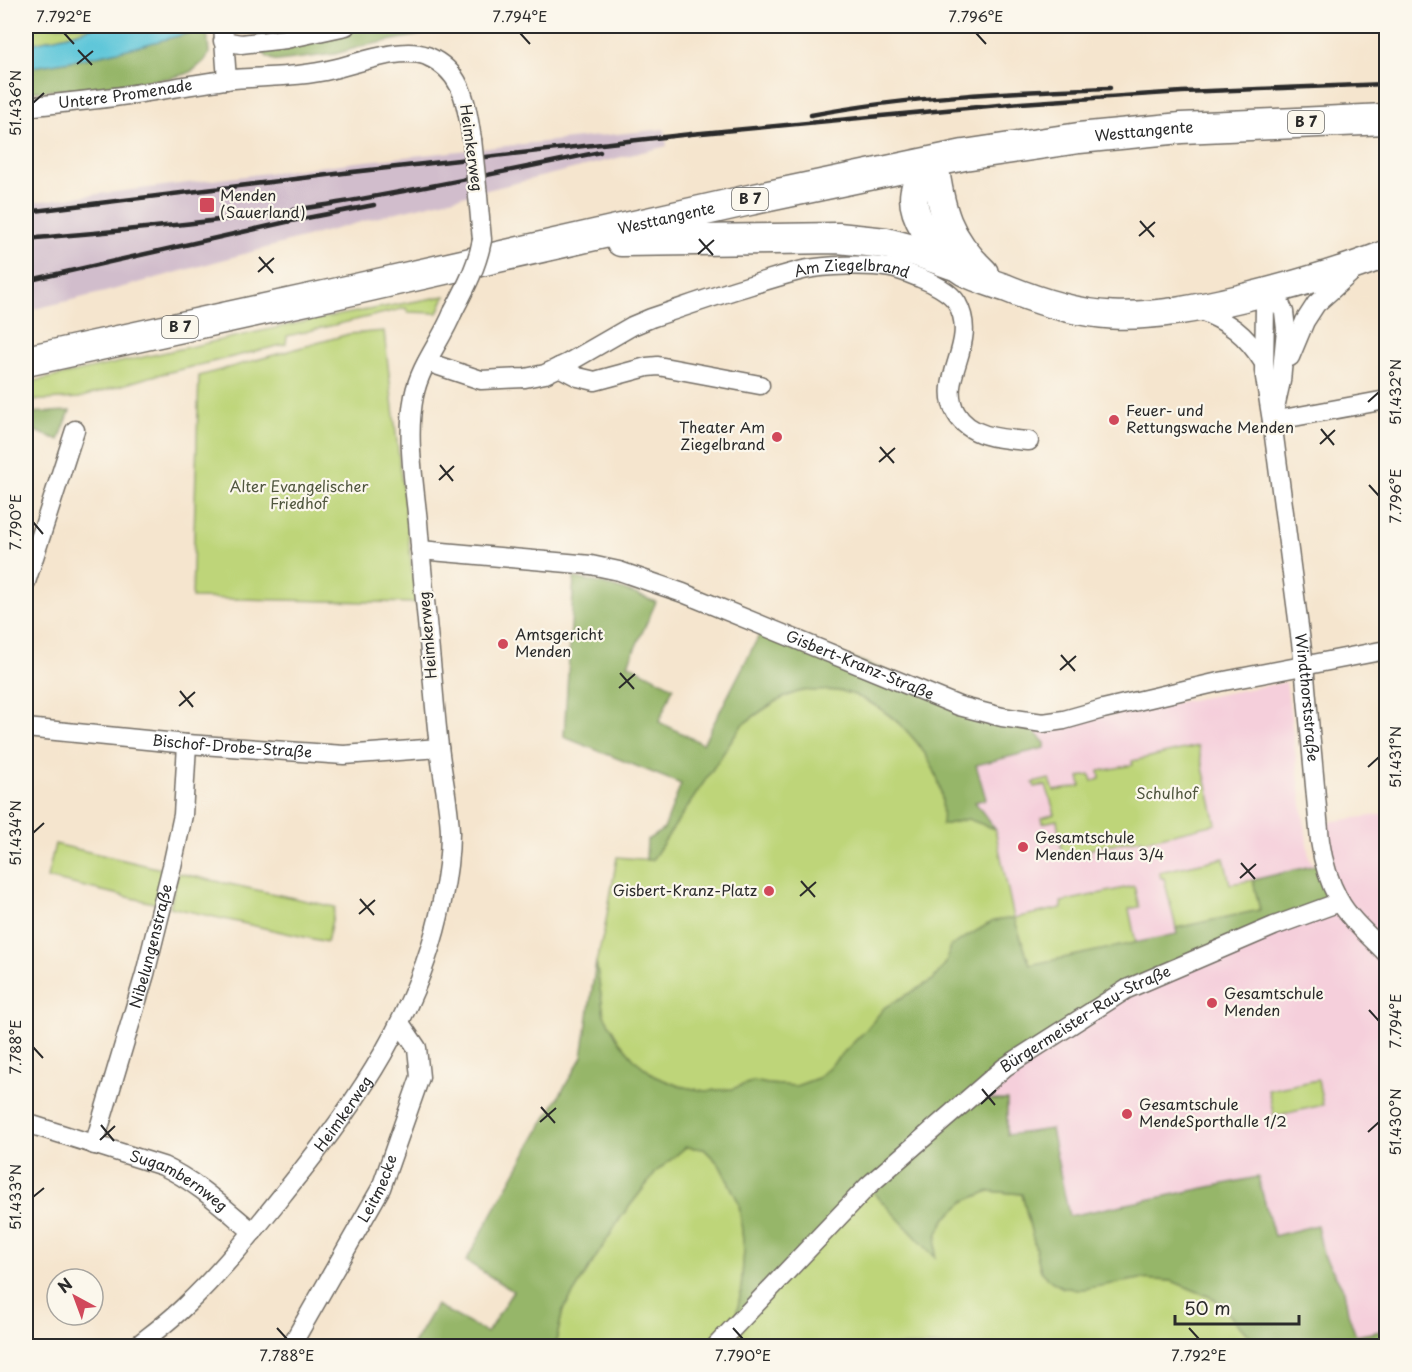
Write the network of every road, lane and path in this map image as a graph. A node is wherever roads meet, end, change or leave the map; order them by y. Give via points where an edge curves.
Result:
1 (346, 26) edge
2 (223, 34) edge
3 (226, 80) junction
4 (26, 107) edge
5 (1386, 119) edge
6 (934, 161) junction
7 (567, 241) junction
8 (1386, 255) edge
9 (952, 264) junction
10 (1359, 265) junction
11 (998, 285) junction
12 (1271, 291) junction
13 (1196, 309) junction
14 (26, 361) edge
15 (427, 362) junction
16 (1264, 363) junction
17 (560, 367) junction
18 (1281, 381) junction
19 (760, 385) dead end
20 (1386, 400) edge
21 (1272, 421) junction
22 (75, 429) dead end
23 (1029, 441) dead end
24 (420, 550) junction
25 (26, 582) edge
26 (1386, 650) edge
27 (1304, 665) junction
28 (26, 728) edge
29 (187, 744) junction
30 (439, 748) junction
31 (1340, 902) junction
32 (1386, 953) edge
33 (400, 1023) junction
34 (26, 1123) edge
35 (94, 1145) junction
36 (253, 1232) junction
37 (137, 1347) edge
38 (291, 1347) edge
39 (716, 1347) edge

1 - 2 street via 241,44
2 - 3 street
3 - 4 street, Untere Promenade
3 - 15 street, Heimkerweg, bridge via 330,70 399,52 426,56 457,81 463,92 472,139 482,240 473,272
5 - 6 main road, Westtangente / B 7 via 1129,132
6 - 7 main road, Westtangente / B 7
6 - 9 street via 914,187 913,203 925,232
6 - 11 street via 950,227 963,250
7 - 9 main road via 838,238 886,243
7 - 14 main road, Westtangente / B 7
8 - 10 street
9 - 11 street
10 - 12 street
10 - 18 street, Windthorststraße via 1309,312
11 - 13 street via 1070,310 1101,314
12 - 13 street
12 - 16 street, Windthorststraße via 1265,305
12 - 18 street, Windthorststraße via 1286,319
13 - 16 street via 1234,328
15 - 17 street, Am Ziegelbrand via 481,380 525,378
15 - 24 street, Heimkerweg via 411,414
16 - 21 street, Windthorststraße
17 - 19 street via 595,381 658,366
17 - 23 street, Am Ziegelbrand via 641,322 782,275 842,266 889,268 934,283 956,301 962,313 964,342 950,395 960,420 986,435
18 - 21 street, Windthorststraße
20 - 21 street
21 - 27 street, Windthorststraße
22 - 25 street
24 - 27 street, Gisbert-Kranz-Straße via 619,570 959,706 1024,721 1064,720
24 - 30 street, Heimkerweg
26 - 27 street, Gisbert-Kranz-Straße
27 - 31 street, Windthorststraße via 1320,841 1324,863
28 - 29 street, Bischof-Drobe-Straße
29 - 30 street, Bischof-Drobe-Straße via 344,755
29 - 35 street, Nibelungenstraße via 183,814 172,866 145,974
30 - 33 street, Heimkerweg via 448,800 450,854 429,951
31 - 32 street, Windthorststraße
31 - 39 street, Bürgermeister-Rau-Straße via 1126,989 1005,1067 868,1186
33 - 36 street, Heimkerweg via 348,1109
33 - 38 street, Leitmecke via 417,1048 420,1077 381,1188
34 - 35 street, Sugambernweg
35 - 36 street, Sugambernweg via 182,1175
36 - 37 street, Heimkerweg via 185,1306

